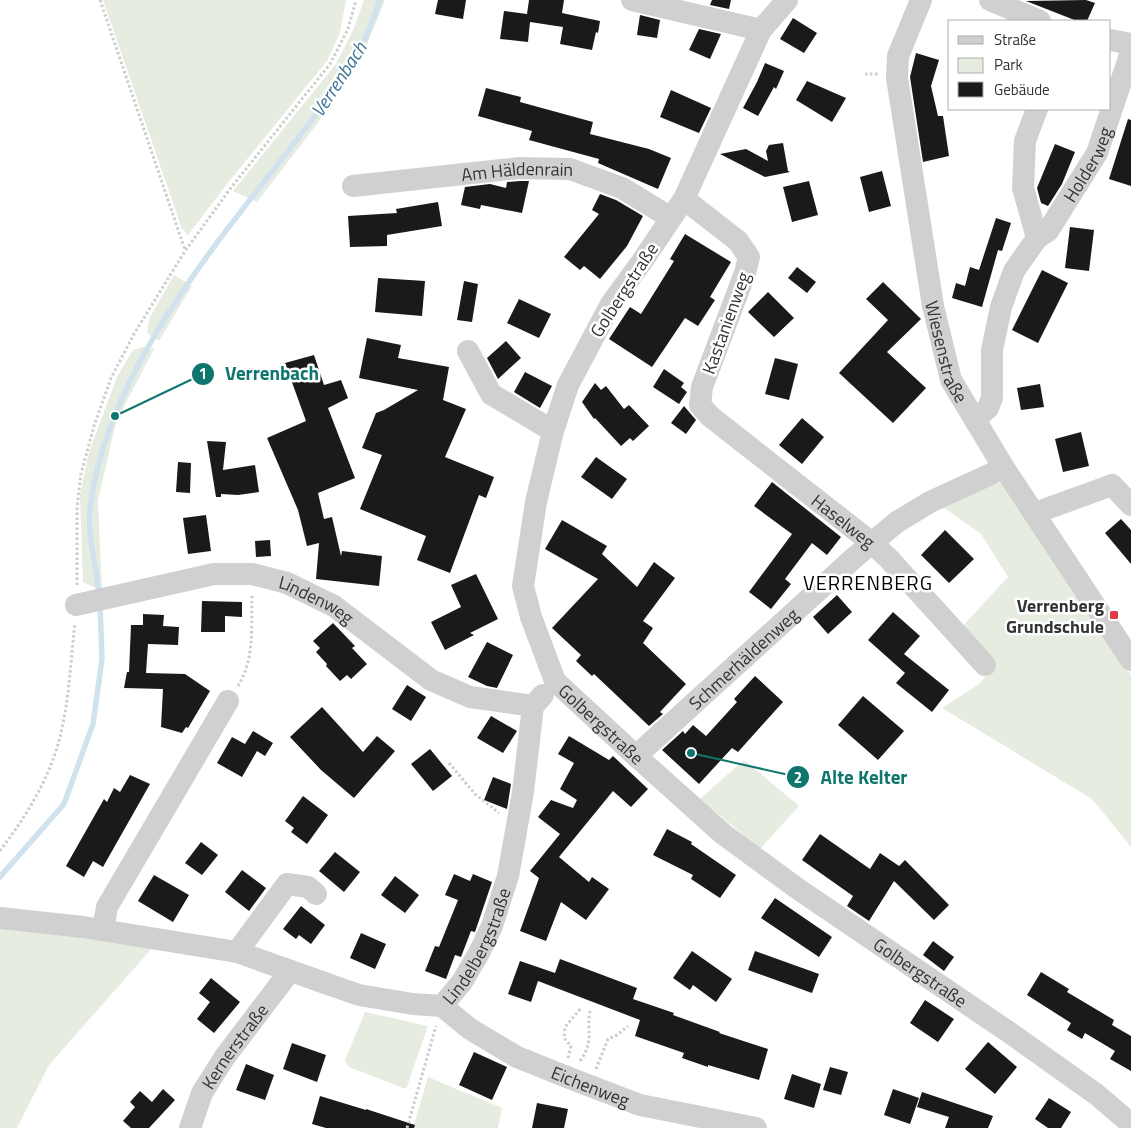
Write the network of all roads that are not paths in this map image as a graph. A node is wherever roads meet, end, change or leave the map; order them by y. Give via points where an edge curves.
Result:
1 (632, 0) edge
2 (787, 0) edge
3 (921, 0) edge
4 (990, 0) edge
5 (1031, 18) edge
6 (761, 30) junction
7 (1111, 40) edge
8 (1131, 44) edge
9 (1131, 52) edge
10 (1037, 110) edge
11 (353, 186) dead end
12 (684, 199) junction
13 (671, 218) junction
14 (1037, 238) junction
15 (468, 351) dead end
16 (702, 386) joint
17 (975, 420) junction
18 (553, 431) junction
19 (1004, 468) junction
20 (1131, 505) edge
21 (1035, 513) junction
22 (872, 543) junction
23 (76, 605) road end
24 (1131, 660) edge
25 (985, 665) dead end
26 (555, 681) junction
27 (228, 701) road end
28 (533, 706) junction
29 (636, 756) junction
30 (316, 894) dead end
31 (0, 918) edge
32 (102, 930) junction
33 (237, 952) junction
34 (290, 971) junction
35 (442, 1006) junction
36 (1131, 1124) edge
37 (190, 1128) edge
38 (756, 1128) edge

1 - 6 street
2 - 6 street, Golbergstraße
3 - 17 street, Wiesenstraße via 898,56 897,78 932,306 952,380
4 - 5 street
6 - 12 street, Golbergstraße
7 - 8 street
9 - 14 street, Holderweg via 1097,153 1048,231
10 - 14 street via 1025,141 1023,188
11 - 13 street, Am Häldenrain via 519,168 570,169 622,188
12 - 13 street, Golbergstraße
12 - 16 street, Kastanienweg via 738,241 749,257
13 - 18 street, Golbergstraße via 611,304 568,385
14 - 17 street, Holderweg via 1014,271 1001,307 992,350 992,398 988,408
15 - 18 street via 491,394
16 - 22 street, Haselweg via 700,405 710,417
17 - 19 street, Wiesenstraße
18 - 26 street, Golbergstraße via 536,502 523,586
19 - 21 street, Wiesenstraße
19 - 22 street, Schmerhäldenweg via 930,502 897,522
20 - 21 street via 1112,485
21 - 24 street, Wiesenstraße
22 - 25 street, Haselweg
22 - 29 street, Schmerhäldenweg
23 - 28 street, Lindenweg via 214,574 252,574 288,583 334,606 431,680 470,697
26 - 28 street
26 - 29 street, Golbergstraße
27 - 32 street via 107,907
28 - 35 street, Lindelbergstraße via 523,792 508,876 479,954
29 - 36 street, Golbergstraße via 723,834 1051,1062
30 - 33 street via 308,887 288,884
31 - 32 street, Lindelbergstraße
32 - 33 street, Lindelbergstraße
33 - 34 street, Lindelbergstraße
34 - 35 street, Lindelbergstraße via 359,995
34 - 37 street, Kernerstraße via 224,1058 202,1093
35 - 38 street, Eichenweg via 470,1029 516,1057 576,1081 640,1105

